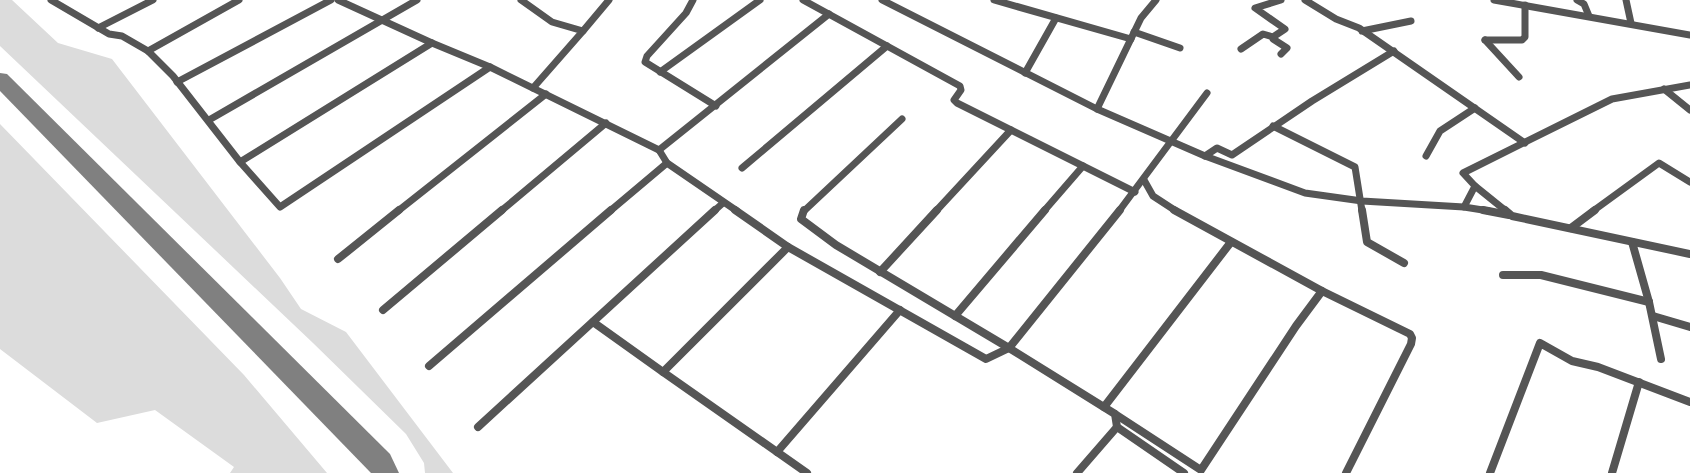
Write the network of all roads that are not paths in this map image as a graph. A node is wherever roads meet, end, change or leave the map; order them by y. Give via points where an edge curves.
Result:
1 (64, 0) edge
2 (153, 0) edge
3 (239, 0) edge
4 (332, 0) edge
5 (338, 0) edge
6 (417, 0) edge
7 (521, 0) edge
8 (608, 0) edge
9 (693, 0) edge
10 (760, 0) edge
11 (803, 0) edge
12 (883, 0) edge
13 (994, 0) edge
14 (1156, 0) edge
15 (1281, 0) edge
16 (1305, 0) edge
17 (1494, 0) edge
18 (1578, 0) edge
19 (1626, 0) edge
20 (54, 2) edge
21 (1525, 5) junction
22 (829, 14) junction
23 (1589, 16) junction
24 (1056, 18) junction
25 (381, 21) junction
26 (1411, 21) dead end
27 (1631, 23) junction
28 (98, 28) junction
29 (583, 30) junction
30 (1362, 31) junction
31 (1134, 32) junction
32 (1690, 35) edge
33 (1273, 37) junction
34 (1131, 39) junction
35 (432, 43) junction
36 (887, 46) junction
37 (1180, 48) dead end
38 (1241, 49) dead end
39 (148, 51) junction
40 (1394, 51) junction
41 (1281, 54) dead end
42 (490, 67) junction
43 (660, 72) junction
44 (1025, 73) junction
45 (1519, 77) dead end
46 (177, 82) junction
47 (1690, 86) edge
48 (533, 88) junction
49 (1664, 90) junction
50 (1207, 93) dead end
51 (546, 94) junction
52 (716, 106) junction
53 (1475, 108) junction
54 (1097, 109) junction
55 (1690, 110) edge
56 (902, 119) dead end
57 (209, 120) junction
58 (606, 123) junction
59 (1273, 126) junction
60 (1011, 130) junction
61 (1171, 142) junction
62 (1525, 143) junction
63 (659, 150) junction
64 (1205, 156) junction
65 (1426, 156) dead end
66 (240, 162) junction
67 (667, 163) junction
68 (1083, 166) junction
69 (742, 168) dead end
70 (1144, 180) junction
71 (1690, 182) edge
72 (1475, 186) junction
73 (1135, 192) junction
74 (1362, 201) junction
75 (724, 203) junction
76 (1464, 207) junction
77 (1512, 216) junction
78 (1571, 228) junction
79 (1231, 242) junction
80 (1632, 242) junction
81 (788, 247) junction
82 (1690, 254) edge
83 (338, 259) dead end
84 (1404, 263) dead end
85 (880, 272) junction
86 (1503, 275) dead end
87 (1322, 291) junction
88 (1649, 302) junction
89 (383, 310) dead end
90 (900, 310) junction
91 (955, 316) junction
92 (1653, 316) junction
93 (593, 322) junction
94 (1690, 326) edge
95 (1009, 348) junction
96 (1661, 359) dead end
97 (430, 366) dead end
98 (663, 372) junction
99 (1640, 382) junction
100 (1690, 402) edge
101 (1104, 407) junction
102 (1115, 414) junction
103 (478, 427) dead end
104 (1117, 427) junction
105 (777, 452) junction
106 (1203, 472) edge
107 (807, 473) edge
108 (1077, 473) edge
109 (1184, 473) edge
110 (1346, 473) edge
111 (1490, 473) edge
112 (1612, 473) edge

1 - 20 street
2 - 28 street
3 - 39 street
4 - 46 street
5 - 25 street
6 - 25 street
7 - 29 street via 552,22
8 - 29 street
9 - 43 street via 686,13 647,56 645,62
10 - 43 street
11 - 22 street
12 - 44 street
13 - 24 street
14 - 31 street via 1141,18
15 - 33 street via 1255,8 1285,29
16 - 30 street
17 - 21 street
18 - 23 street via 1584,4
19 - 27 street
20 - 28 street
21 - 23 street
21 - 45 street via 1525,37 1522,40 1485,40
22 - 36 street
22 - 52 street
23 - 27 street
24 - 34 street
24 - 44 street
25 - 35 street
25 - 57 street
26 - 30 street
27 - 32 street
28 - 39 street via 109,34 122,36
29 - 48 street
30 - 40 street
31 - 34 street
31 - 37 street
33 - 38 street via 1263,34
33 - 41 street via 1287,48
34 - 54 street
35 - 42 street
35 - 66 street
36 - 60 street via 960,86 961,90 954,100 957,103
36 - 69 street
39 - 46 street
40 - 53 street
40 - 59 street
42 - 48 street
42 - 66 street via 280,207
43 - 52 street
44 - 54 street
46 - 57 street
47 - 49 street
48 - 51 street
49 - 55 street
49 - 62 street via 1612,99
50 - 61 street
51 - 58 street
51 - 83 street
52 - 63 street
53 - 62 street
53 - 65 street via 1440,131
54 - 61 street
56 - 85 street via 809,205 800,219
57 - 66 street
58 - 63 street
58 - 89 street
59 - 64 street via 1232,155 1217,148
59 - 74 street via 1355,167
60 - 68 street
60 - 85 street
61 - 64 street
61 - 70 street
62 - 72 street via 1464,173
63 - 67 street
64 - 74 street via 1305,194
67 - 75 street
67 - 97 street
68 - 73 street
68 - 91 street
70 - 73 street
70 - 79 street via 1153,196
71 - 78 street via 1659,164
72 - 76 street
72 - 77 street
73 - 95 street
74 - 76 street
74 - 84 street via 1367,242
75 - 81 street
75 - 93 street
76 - 77 street
77 - 78 street
78 - 80 street
79 - 87 street
79 - 101 street
80 - 82 street
80 - 88 street
81 - 90 street
81 - 98 street
85 - 91 street
86 - 88 street via 1541,275
87 - 106 street via 1296,326
87 - 110 street via 1410,334 1412,338
88 - 92 street
90 - 95 street via 986,359
90 - 105 street
91 - 95 street
92 - 94 street
92 - 96 street
93 - 98 street
93 - 103 street
95 - 101 street
98 - 105 street
99 - 100 street
99 - 111 street via 1572,361 1540,343
99 - 112 street
101 - 102 street
102 - 104 street
102 - 106 street
104 - 108 street
104 - 109 street
105 - 107 street

